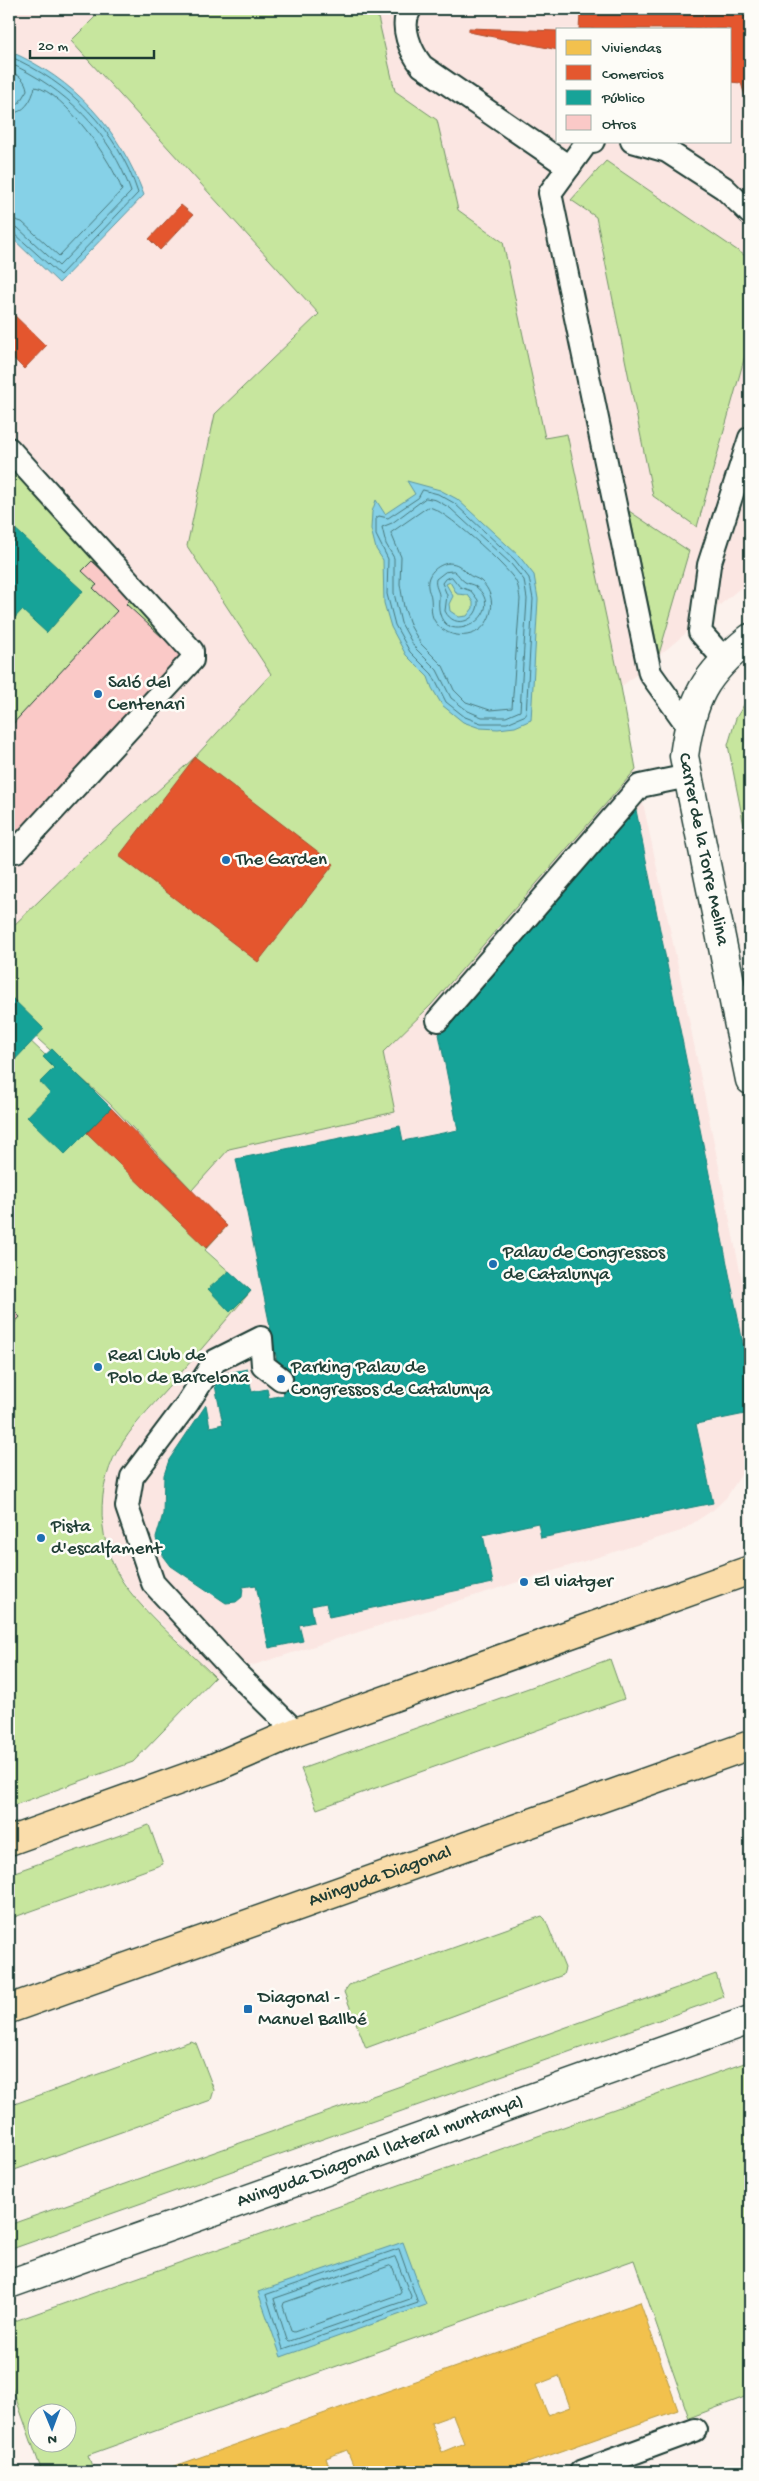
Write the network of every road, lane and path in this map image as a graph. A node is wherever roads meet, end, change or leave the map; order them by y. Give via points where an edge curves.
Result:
1 (410, 9) edge
2 (587, 142) edge
3 (636, 142) edge
4 (569, 167) junction
5 (750, 213) edge
6 (750, 438) edge
7 (9, 449) edge
8 (750, 638) edge
9 (724, 659) junction
10 (688, 726) junction
11 (688, 776) junction
12 (16, 851) dead end
13 (438, 1020) dead end
14 (750, 1080) edge
15 (281, 1379) dead end
16 (750, 1570) edge
17 (296, 1732) junction
18 (750, 1745) edge
19 (9, 1841) edge
20 (9, 2010) edge
21 (750, 2020) edge
22 (9, 2284) edge
23 (695, 2430) dead end
24 (581, 2472) edge

1 - 4 lane via 407,13 407,34 412,52 422,66
2 - 4 lane
3 - 5 lane via 667,151 724,188
4 - 10 lane via 550,193 650,673
6 - 9 lane via 709,565 700,632
7 - 12 lane via 192,651 192,660
8 - 9 street, Carrer de la Torre Melina
9 - 10 street, Carrer de la Torre Melina via 698,696
10 - 11 street, Carrer de la Torre Melina via 684,756
11 - 13 lane via 640,786
11 - 14 street, Carrer de la Torre Melina
15 - 17 lane via 263,1365 261,1338 215,1361 132,1477 127,1507 153,1583
16 - 17 main road
17 - 19 main road via 213,1768
18 - 20 main road, Avinguda Diagonal
21 - 22 street, Avinguda Diagonal (lateral muntanya)
23 - 24 lane

